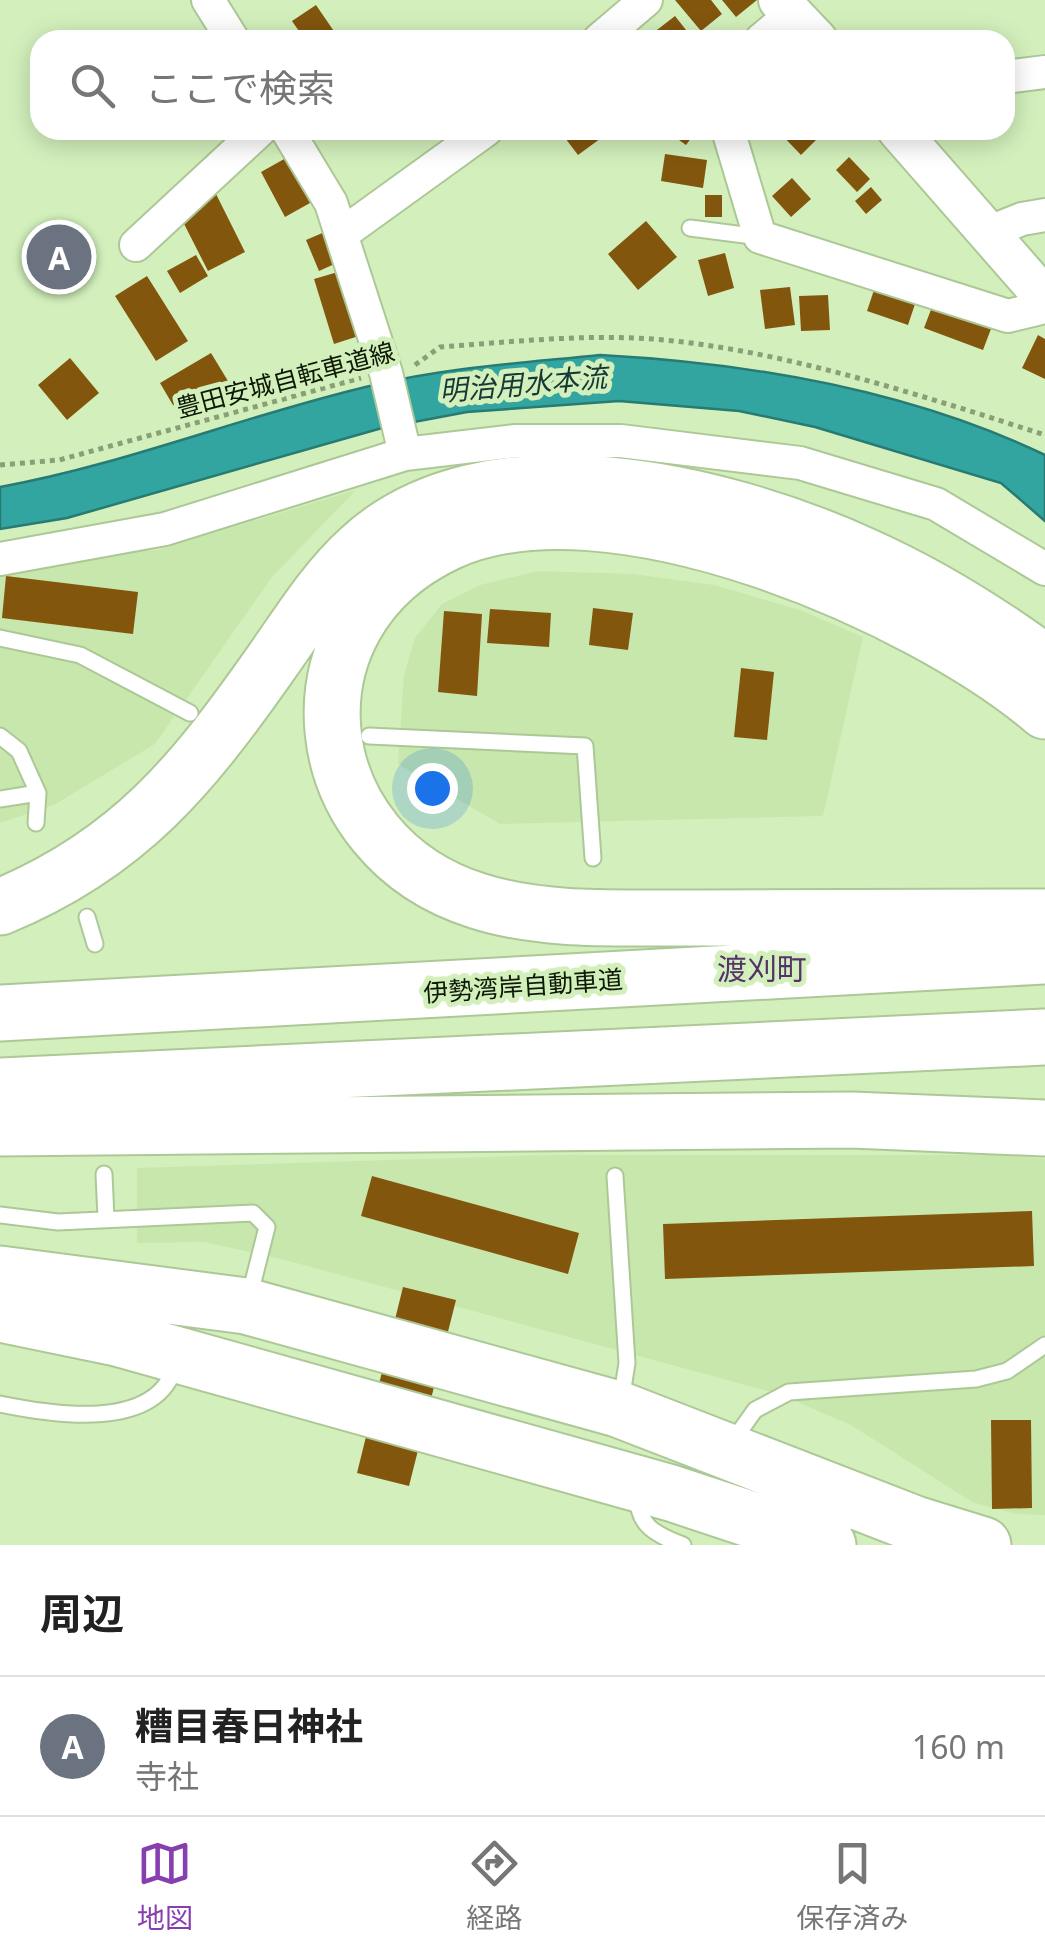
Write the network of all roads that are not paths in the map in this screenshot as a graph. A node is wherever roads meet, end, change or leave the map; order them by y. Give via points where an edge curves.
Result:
1 (208, 0) edge
2 (646, 0) edge
3 (227, 30) edge
4 (612, 30) edge
5 (1045, 72) edge
6 (1015, 76) edge
7 (249, 140) edge
8 (293, 140) edge
9 (472, 140) edge
10 (731, 140) edge
11 (907, 140) edge
12 (1045, 215) edge
13 (690, 228) dead end
14 (988, 233) junction
15 (342, 234) junction
16 (760, 237) junction
17 (136, 245) dead end
18 (1045, 298) edge
19 (1045, 306) edge
20 (405, 454) junction
21 (0, 559) edge
22 (1045, 569) edge
23 (0, 638) edge
24 (1045, 663) edge
25 (1045, 710) edge
26 (190, 713) dead end
27 (0, 736) edge
28 (369, 736) dead end
29 (38, 793) junction
30 (0, 799) edge
31 (36, 822) dead end
32 (593, 858) dead end
33 (0, 907) edge
34 (87, 917) dead end
35 (1045, 918) edge
36 (95, 944) dead end
37 (1045, 956) edge
38 (0, 1013) edge
39 (1045, 1037) edge
40 (0, 1086) edge
41 (0, 1128) edge
42 (1045, 1128) edge
43 (104, 1174) dead end
44 (615, 1176) dead end
45 (0, 1215) edge
46 (106, 1218) junction
47 (0, 1274) edge
48 (246, 1306) junction
49 (0, 1314) edge
50 (1045, 1345) edge
51 (177, 1357) junction
52 (0, 1404) edge
53 (618, 1410) junction
54 (728, 1448) junction
55 (639, 1484) junction
56 (981, 1544) edge
57 (683, 1545) edge
58 (828, 1545) edge
59 (996, 1545) edge

1 - 3 street
2 - 4 street
5 - 6 street
7 - 17 street
8 - 15 street
9 - 15 street
10 - 16 street
11 - 14 street
12 - 14 street
13 - 16 lane
14 - 18 street
15 - 20 street
16 - 19 street via 1008,316
20 - 21 street via 164,530
20 - 22 street via 516,441 621,441 800,463 936,504
23 - 26 lane via 80,655
24 - 33 highway via 998,628 861,554 725,508 578,484 470,491 420,508 360,548 204,756 142,823 80,868
25 - 35 highway via 970,656 906,621 768,561 633,530 528,523 452,541 409,566 372,601 339,658 330,724 349,792 390,853 480,902 625,917
27 - 29 lane via 20,751
28 - 32 lane via 585,746
29 - 30 lane
29 - 31 lane
34 - 36 lane
37 - 38 highway, 伊勢湾岸自動車道
39 - 40 highway
41 - 42 highway via 852,1120
43 - 46 lane
44 - 53 lane via 627,1363
45 - 46 lane via 58,1222
46 - 48 lane via 243,1212 262,1218 267,1238
47 - 48 highway
48 - 53 highway
49 - 51 highway
50 - 54 lane via 1007,1372 976,1379 789,1392 755,1410
51 - 52 lane via 165,1386 140,1404 75,1418
51 - 55 highway
53 - 54 highway
54 - 56 highway
55 - 57 lane via 644,1524
55 - 58 highway
56 - 59 highway

